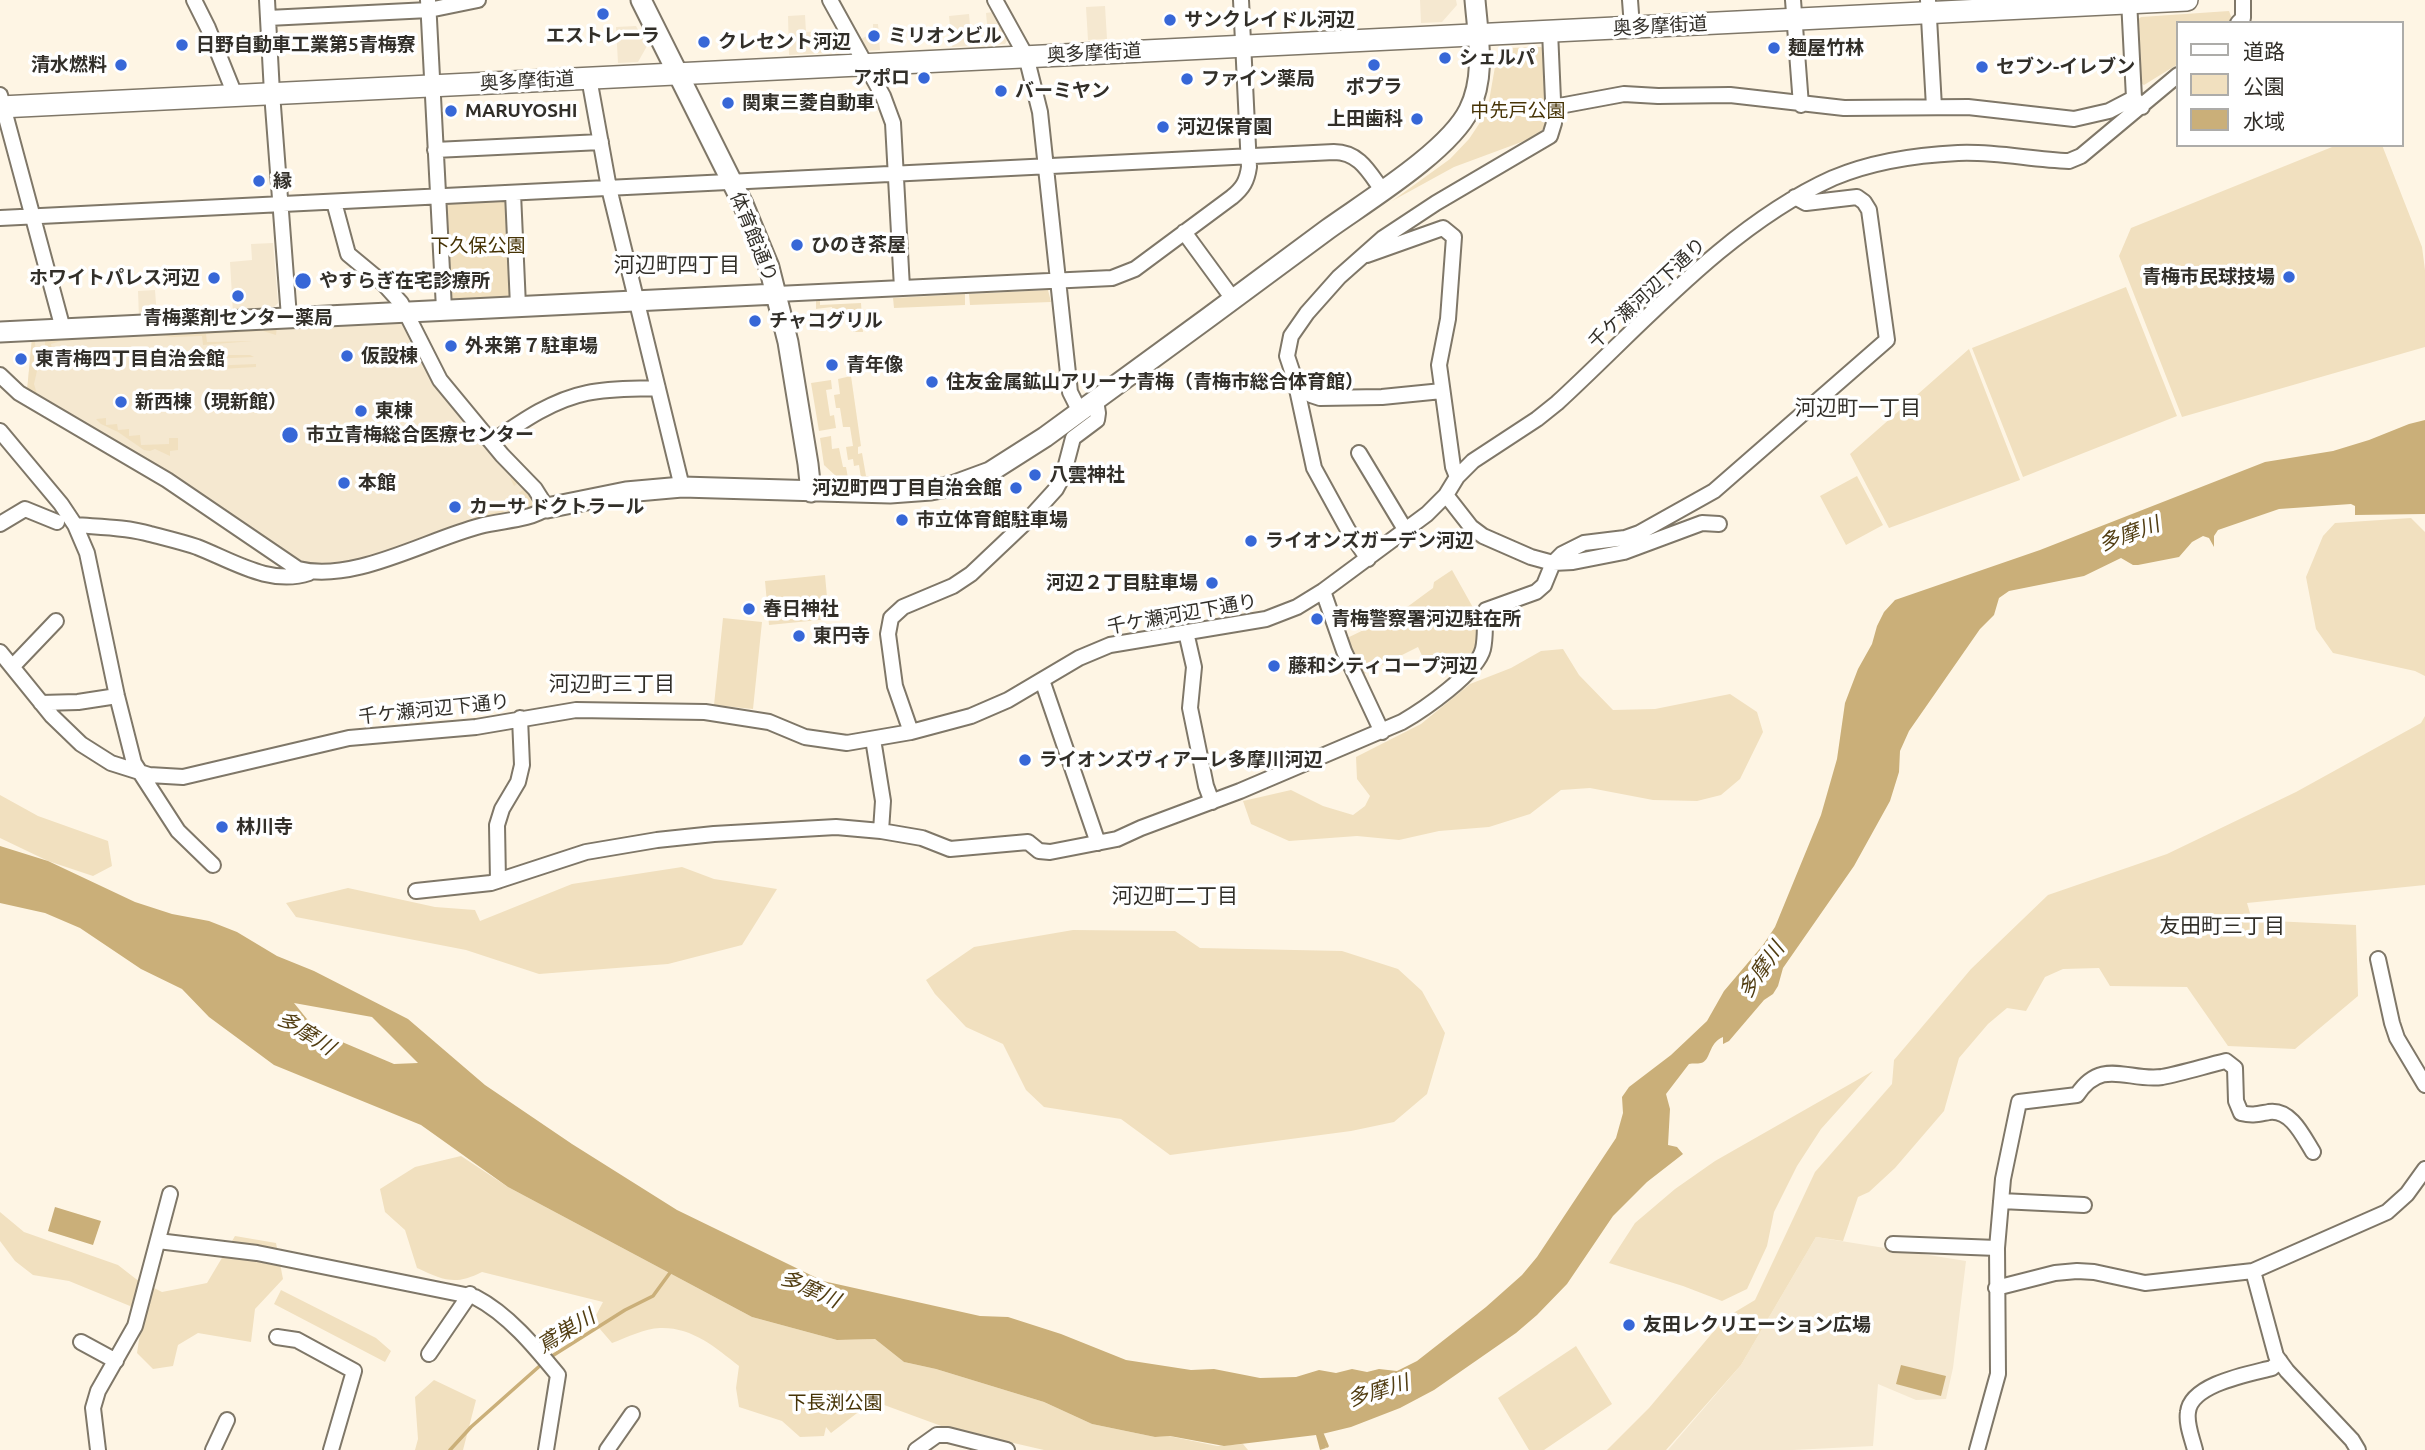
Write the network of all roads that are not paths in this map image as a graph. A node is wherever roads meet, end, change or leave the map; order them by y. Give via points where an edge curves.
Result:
1 (194, 0) edge
2 (267, 0) edge
3 (478, 0) edge
4 (641, 0) edge
5 (830, 0) edge
6 (995, 0) edge
7 (1241, 0) edge
8 (1475, 0) edge
9 (1630, 0) edge
10 (2187, 0) edge
11 (2243, 0) edge
12 (2129, 2) edge
13 (428, 5) edge
14 (1928, 6) edge
15 (1794, 10) edge
16 (268, 18) junction
17 (2240, 21) edge
18 (1632, 27) junction
19 (1550, 31) junction
20 (1478, 34) junction
21 (1243, 46) junction
22 (1026, 57) junction
23 (865, 64) junction
24 (678, 74) junction
25 (2176, 76) edge
26 (589, 78) junction
27 (432, 86) junction
28 (272, 93) junction
29 (235, 95) junction
30 (1, 103) edge
31 (2138, 103) junction
32 (1801, 105) junction
33 (1554, 107) junction
34 (1934, 107) junction
35 (601, 142) junction
36 (435, 150) junction
37 (1249, 156) junction
38 (1046, 167) junction
39 (896, 174) junction
40 (732, 182) junction
41 (609, 188) junction
42 (1382, 190) junction
43 (513, 193) junction
44 (438, 197) junction
45 (1795, 197) junction
46 (334, 202) junction
47 (280, 204) junction
48 (33, 216) junction
49 (0, 218) edge
50 (1184, 232) junction
51 (1361, 257) junction
52 (1059, 280) junction
53 (902, 288) junction
54 (777, 294) junction
55 (1233, 299) junction
56 (637, 300) junction
57 (518, 306) junction
58 (444, 309) junction
59 (405, 312) junction
60 (289, 317) junction
61 (63, 329) junction
62 (0, 332) edge
63 (0, 375) edge
64 (1295, 380) junction
65 (658, 388) junction
66 (1442, 391) junction
67 (1088, 406) junction
68 (0, 431) edge
69 (492, 442) junction
70 (1359, 453) dead end
71 (1457, 477) junction
72 (682, 487) junction
73 (811, 492) junction
74 (1446, 495) junction
75 (547, 508) junction
76 (57, 522) dead end
77 (0, 524) edge
78 (1719, 524) dead end
79 (75, 525) junction
80 (1406, 531) junction
81 (1368, 559) junction
82 (1553, 563) junction
83 (310, 572) junction
84 (1323, 592) junction
85 (56, 621) dead end
86 (1186, 632) junction
87 (0, 652) edge
88 (13, 666) junction
89 (1042, 680) junction
90 (117, 696) junction
91 (41, 704) junction
92 (520, 718) junction
93 (911, 732) junction
94 (1382, 732) junction
95 (873, 739) junction
96 (138, 770) junction
97 (1212, 802) junction
98 (881, 831) junction
99 (1098, 844) junction
100 (214, 865) dead end
101 (498, 881) junction
102 (416, 891) dead end
103 (2378, 959) dead end
104 (2425, 1085) edge
105 (2313, 1152) dead end
106 (2425, 1169) edge
107 (170, 1194) dead end
108 (2001, 1201) junction
109 (2084, 1205) dead end
110 (158, 1241) junction
111 (1893, 1244) dead end
112 (1997, 1248) junction
113 (2253, 1271) junction
114 (1996, 1288) junction
115 (470, 1294) junction
116 (277, 1338) dead end
117 (81, 1342) dead end
118 (429, 1354) dead end
119 (116, 1361) junction
120 (2280, 1362) junction
121 (632, 1414) dead end
122 (227, 1420) dead end
123 (98, 1450) edge
124 (213, 1450) edge
125 (331, 1450) edge
126 (546, 1450) edge
127 (607, 1450) edge
128 (916, 1450) edge
129 (1007, 1450) edge
130 (1977, 1450) edge
131 (2195, 1450) edge
132 (2358, 1450) edge

1 - 29 street
2 - 16 street
3 - 13 street
4 - 24 street, 体育館通り
5 - 23 street
6 - 22 street
7 - 21 street
8 - 20 street
9 - 18 street
10 - 12 main road, 奥多摩街道
11 - 17 street
12 - 14 main road, 奥多摩街道
12 - 31 street
13 - 16 street
13 - 27 street
14 - 15 main road, 奥多摩街道
14 - 34 street
15 - 18 main road, 奥多摩街道
15 - 32 street
16 - 28 street
18 - 19 main road, 奥多摩街道
19 - 20 main road, 奥多摩街道
19 - 33 street
20 - 21 main road, 奥多摩街道
20 - 42 street via 1479,79 1461,124
21 - 22 main road, 奥多摩街道
21 - 37 street
22 - 23 main road, 奥多摩街道
22 - 38 street via 1040,111
23 - 24 main road, 奥多摩街道
23 - 39 street via 891,116
24 - 26 main road, 奥多摩街道
24 - 40 street, 体育館通り
25 - 31 street, 千ケ瀬河辺下通り
26 - 27 main road, 奥多摩街道
26 - 35 street
27 - 28 main road, 奥多摩街道
27 - 36 street
28 - 29 main road, 奥多摩街道
28 - 47 street
29 - 30 main road, 奥多摩街道
30 - 48 street
31 - 34 street via 2074,119
31 - 45 street, 千ケ瀬河辺下通り via 2081,156 2069,161 1985,152 1905,159 1835,177
32 - 33 street via 1730,95 1624,94
32 - 34 street
33 - 51 street via 1554,130 1545,141 1419,214
35 - 36 street
35 - 41 street
36 - 44 street
37 - 38 street
37 - 42 street via 1347,153 1364,164
37 - 50 street via 1248,175 1240,190
38 - 39 street
38 - 52 street
39 - 40 street
39 - 53 street
40 - 41 street
40 - 54 street, 体育館通り
41 - 43 street
41 - 56 street
42 - 55 street
43 - 44 street
43 - 57 street
44 - 46 street
44 - 58 street
45 - 71 street, 千ケ瀬河辺下通り via 1701,269 1557,402
45 - 82 street via 1805,203 1857,197 1864,202 1869,210 1887,340 1714,491 1639,533 1584,543
46 - 47 street
46 - 59 street via 348,254 388,288
47 - 48 street
47 - 60 street
48 - 49 street
48 - 61 street
50 - 52 street via 1124,275
50 - 55 street
51 - 64 street via 1339,276 1291,336 1287,356
51 - 66 street via 1443,228 1454,237 1448,319 1439,365
52 - 53 street
52 - 67 street via 1070,392
53 - 54 street
54 - 56 street
54 - 73 street, 体育館通り via 795,376
55 - 67 street
56 - 57 street
56 - 65 street
57 - 58 street
58 - 59 street
59 - 60 street
59 - 69 street via 440,380
60 - 61 street
61 - 62 street
63 - 83 street via 19,393 167,480 292,566
64 - 66 street via 1320,398
64 - 81 street via 1314,468
65 - 69 street via 569,397
65 - 72 street
66 - 71 street
67 - 73 street via 1008,462 952,486 910,492
67 - 93 street via 1098,413 1097,420 1073,438 1056,489 1027,521 971,574 895,611 891,618 888,634 895,686
68 - 79 street
69 - 75 street
70 - 80 street
71 - 74 street, 千ケ瀬河辺下通り
72 - 73 street
72 - 75 street via 626,492
74 - 80 street, 千ケ瀬河辺下通り
74 - 82 street via 1483,536
75 - 83 street via 537,515 477,526 383,559
76 - 77 street via 25,509
78 - 82 street via 1702,523 1624,552
79 - 83 street via 151,534 197,547 251,571 295,578
79 - 90 street via 95,580
80 - 81 street, 千ケ瀬河辺下通り
81 - 84 street, 千ケ瀬河辺下通り
82 - 94 street via 1536,592 1486,610 1483,650 1472,668 1415,714
84 - 86 street, 千ケ瀬河辺下通り via 1266,618
84 - 94 street via 1344,651
85 - 88 street
86 - 89 street, 千ケ瀬河辺下通り via 1110,645
86 - 97 street via 1194,667 1190,708
87 - 88 street, 千ケ瀬河辺下通り
88 - 91 street, 千ケ瀬河辺下通り
89 - 93 street, 千ケ瀬河辺下通り via 971,716
89 - 99 street
90 - 91 street
90 - 96 street
91 - 96 street, 千ケ瀬河辺下通り via 81,744 111,763
92 - 95 street, 千ケ瀬河辺下通り via 604,709 705,712 769,722 847,743
92 - 96 street, 千ケ瀬河辺下通り via 457,729 349,737 183,777
92 - 101 street via 522,765 497,825
93 - 95 street, 千ケ瀬河辺下通り
94 - 97 street
95 - 98 street via 883,801
96 - 100 street via 178,831
97 - 99 street
98 - 99 street via 922,838 950,849 1028,842 1049,852
98 - 101 street via 809,827 676,838 586,852
101 - 102 street
103 - 104 street via 2392,1023
105 - 108 street via 2295,1124 2281,1113 2241,1113 2235,1068 2226,1061 2159,1078 2117,1072 2084,1084 2077,1096 2019,1102
106 - 113 street via 2387,1212
107 - 110 street
108 - 109 street
108 - 112 street
110 - 115 street via 257,1253
110 - 119 street via 135,1326
111 - 112 street
112 - 114 street
113 - 114 street via 2134,1283 2077,1271
113 - 120 street
114 - 130 street via 1998,1374
115 - 118 street
115 - 126 street via 490,1305 558,1375
116 - 125 street via 298,1340 354,1371
117 - 119 street
119 - 123 street via 93,1408
120 - 131 street via 2213,1385 2193,1400 2187,1413
120 - 132 street
121 - 127 street
122 - 124 street
128 - 129 street via 937,1435

